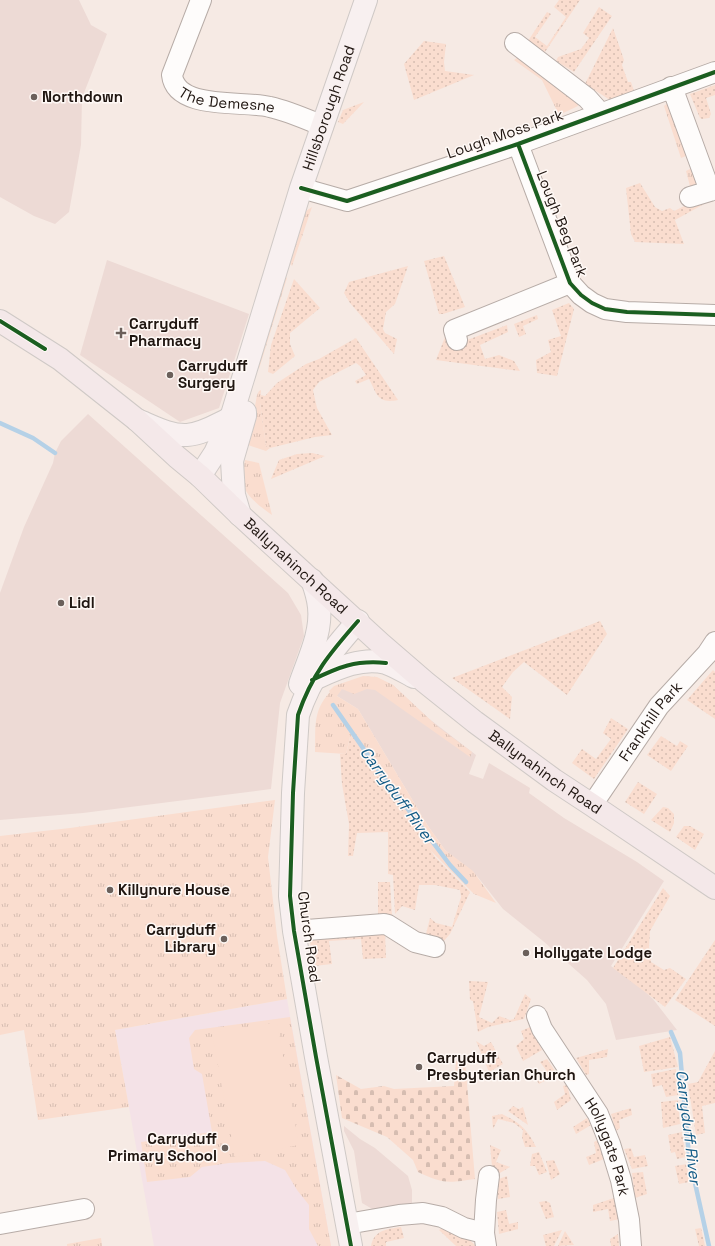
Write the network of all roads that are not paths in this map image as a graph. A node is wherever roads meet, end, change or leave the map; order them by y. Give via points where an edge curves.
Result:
1 (201, 0) edge
2 (366, 0) edge
3 (515, 43) dead end
4 (715, 72) edge
5 (671, 87) junction
6 (597, 114) junction
7 (323, 126) junction
8 (518, 144) junction
9 (301, 188) junction
10 (690, 197) dead end
11 (570, 283) junction
12 (715, 315) edge
13 (0, 321) edge
14 (453, 330) dead end
15 (244, 377) junction
16 (231, 418) junction
17 (137, 420) junction
18 (200, 476) junction
19 (240, 514) junction
20 (312, 580) junction
21 (358, 621) junction
22 (712, 652) edge
23 (312, 680) junction
24 (425, 682) junction
25 (298, 715) junction
26 (592, 805) junction
27 (715, 888) edge
28 (294, 931) junction
29 (435, 947) dead end
30 (537, 1016) dead end
31 (489, 1176) dead end
32 (84, 1209) dead end
33 (0, 1224) edge
34 (347, 1224) junction
35 (485, 1239) edge
36 (351, 1246) edge
37 (632, 1246) edge

1 - 7 street, The Demesne via 172,75 173,82 179,90 215,103 270,107
2 - 7 main road, Hillsborough Road
3 - 6 street via 587,98 596,108
4 - 5 street, Lough Moss Park
5 - 6 street, Lough Moss Park
5 - 10 street via 710,191
6 - 8 street, Lough Moss Park
7 - 9 main road, Hillsborough Road
8 - 9 street, Lough Moss Park via 347,201
8 - 11 street, Lough Beg Park
9 - 15 main road, Hillsborough Road
11 - 12 street, Lough Beg Park via 581,295 605,309
11 - 14 street
13 - 17 highway, Ballynahinch Road via 60,359
15 - 16 main road, Hillsborough Road
15 - 19 main road, Hillsborough Road via 245,416 232,461 234,494
16 - 17 main road via 211,428 187,435 173,434
16 - 18 main road, Hillsborough Road via 216,453
17 - 18 highway, Ballynahinch Road
18 - 19 highway, Ballynahinch Road
19 - 20 highway, Ballynahinch Road
20 - 21 highway, Ballynahinch Road
20 - 25 main road via 320,618 298,690
21 - 23 main road, Church Road
21 - 24 highway, Ballynahinch Road
22 - 26 street, Frankhill Park via 659,706
23 - 24 main road via 334,670 368,662 386,663
23 - 25 main road, Church Road
24 - 26 highway, Ballynahinch Road via 475,722
25 - 28 main road, Church Road via 290,865
26 - 27 highway, Ballynahinch Road
28 - 29 street via 384,924 415,942
28 - 34 main road, Church Road
30 - 37 street, Hollygate Park via 542,1029 598,1114 621,1180
31 - 35 street
32 - 33 street
34 - 35 street via 423,1213 442,1217
34 - 36 main road, Church Road

